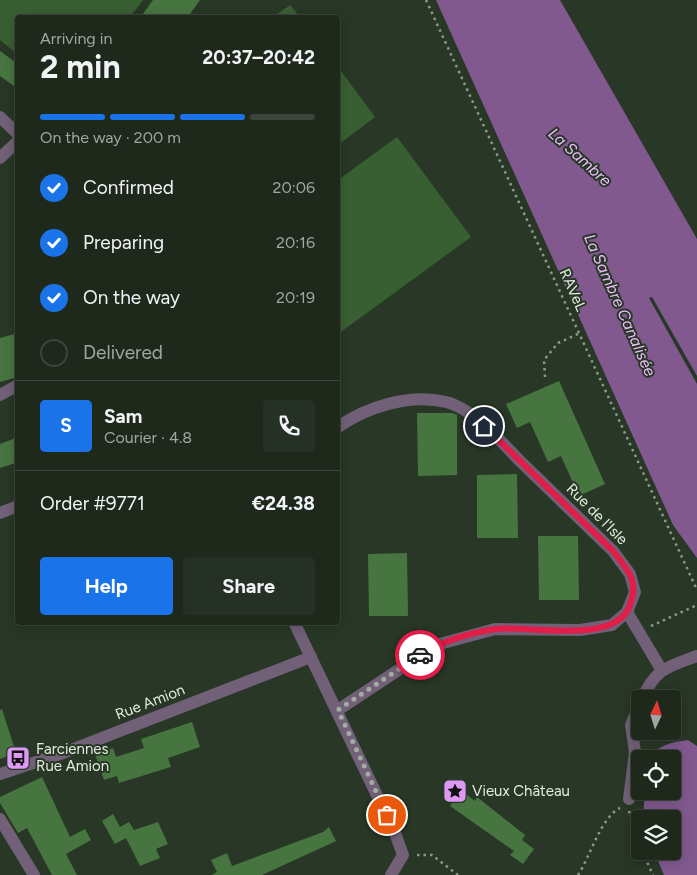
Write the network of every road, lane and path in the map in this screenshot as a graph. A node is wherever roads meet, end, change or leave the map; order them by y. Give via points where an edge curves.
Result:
1 (426, 0) edge
2 (0, 117) edge
3 (15, 131) edge
4 (15, 143) edge
5 (0, 158) edge
6 (580, 333) junction
7 (545, 377) dead end
8 (15, 387) edge
9 (0, 395) edge
10 (340, 427) edge
11 (15, 507) edge
12 (0, 513) edge
13 (697, 590) edge
14 (697, 605) edge
15 (627, 612) junction
16 (295, 625) edge
17 (638, 631) junction
18 (697, 656) edge
19 (311, 657) junction
20 (661, 669) junction
21 (646, 690) edge
22 (338, 710) junction
23 (633, 740) edge
24 (0, 774) edge
25 (629, 799) dead end
26 (631, 816) edge
27 (0, 819) edge
28 (403, 855) junction
29 (646, 860) edge
30 (34, 875) edge
31 (391, 875) edge
32 (458, 875) edge
33 (578, 875) edge
34 (652, 875) edge

1 - 6 path, RAVeL / RAVeL
2 - 3 street
4 - 5 street
6 - 7 path via 558,343 544,360
6 - 13 path, RAVeL / RAVeL
8 - 9 street
10 - 15 street, Rue de l'Isle via 380,405 408,400 445,401 459,407 484,426 613,551 630,574 634,592
11 - 12 street
14 - 17 path
15 - 17 street
15 - 22 street via 612,625 580,630 495,629 436,645
16 - 19 street
17 - 20 street
18 - 20 street
19 - 22 street
19 - 24 street, Rue Amion via 63,753
20 - 21 street
22 - 28 street
23 - 25 street via 635,752
26 - 33 path via 626,808 621,807 608,816
27 - 30 street
28 - 31 street
28 - 32 path via 432,855
29 - 34 path

